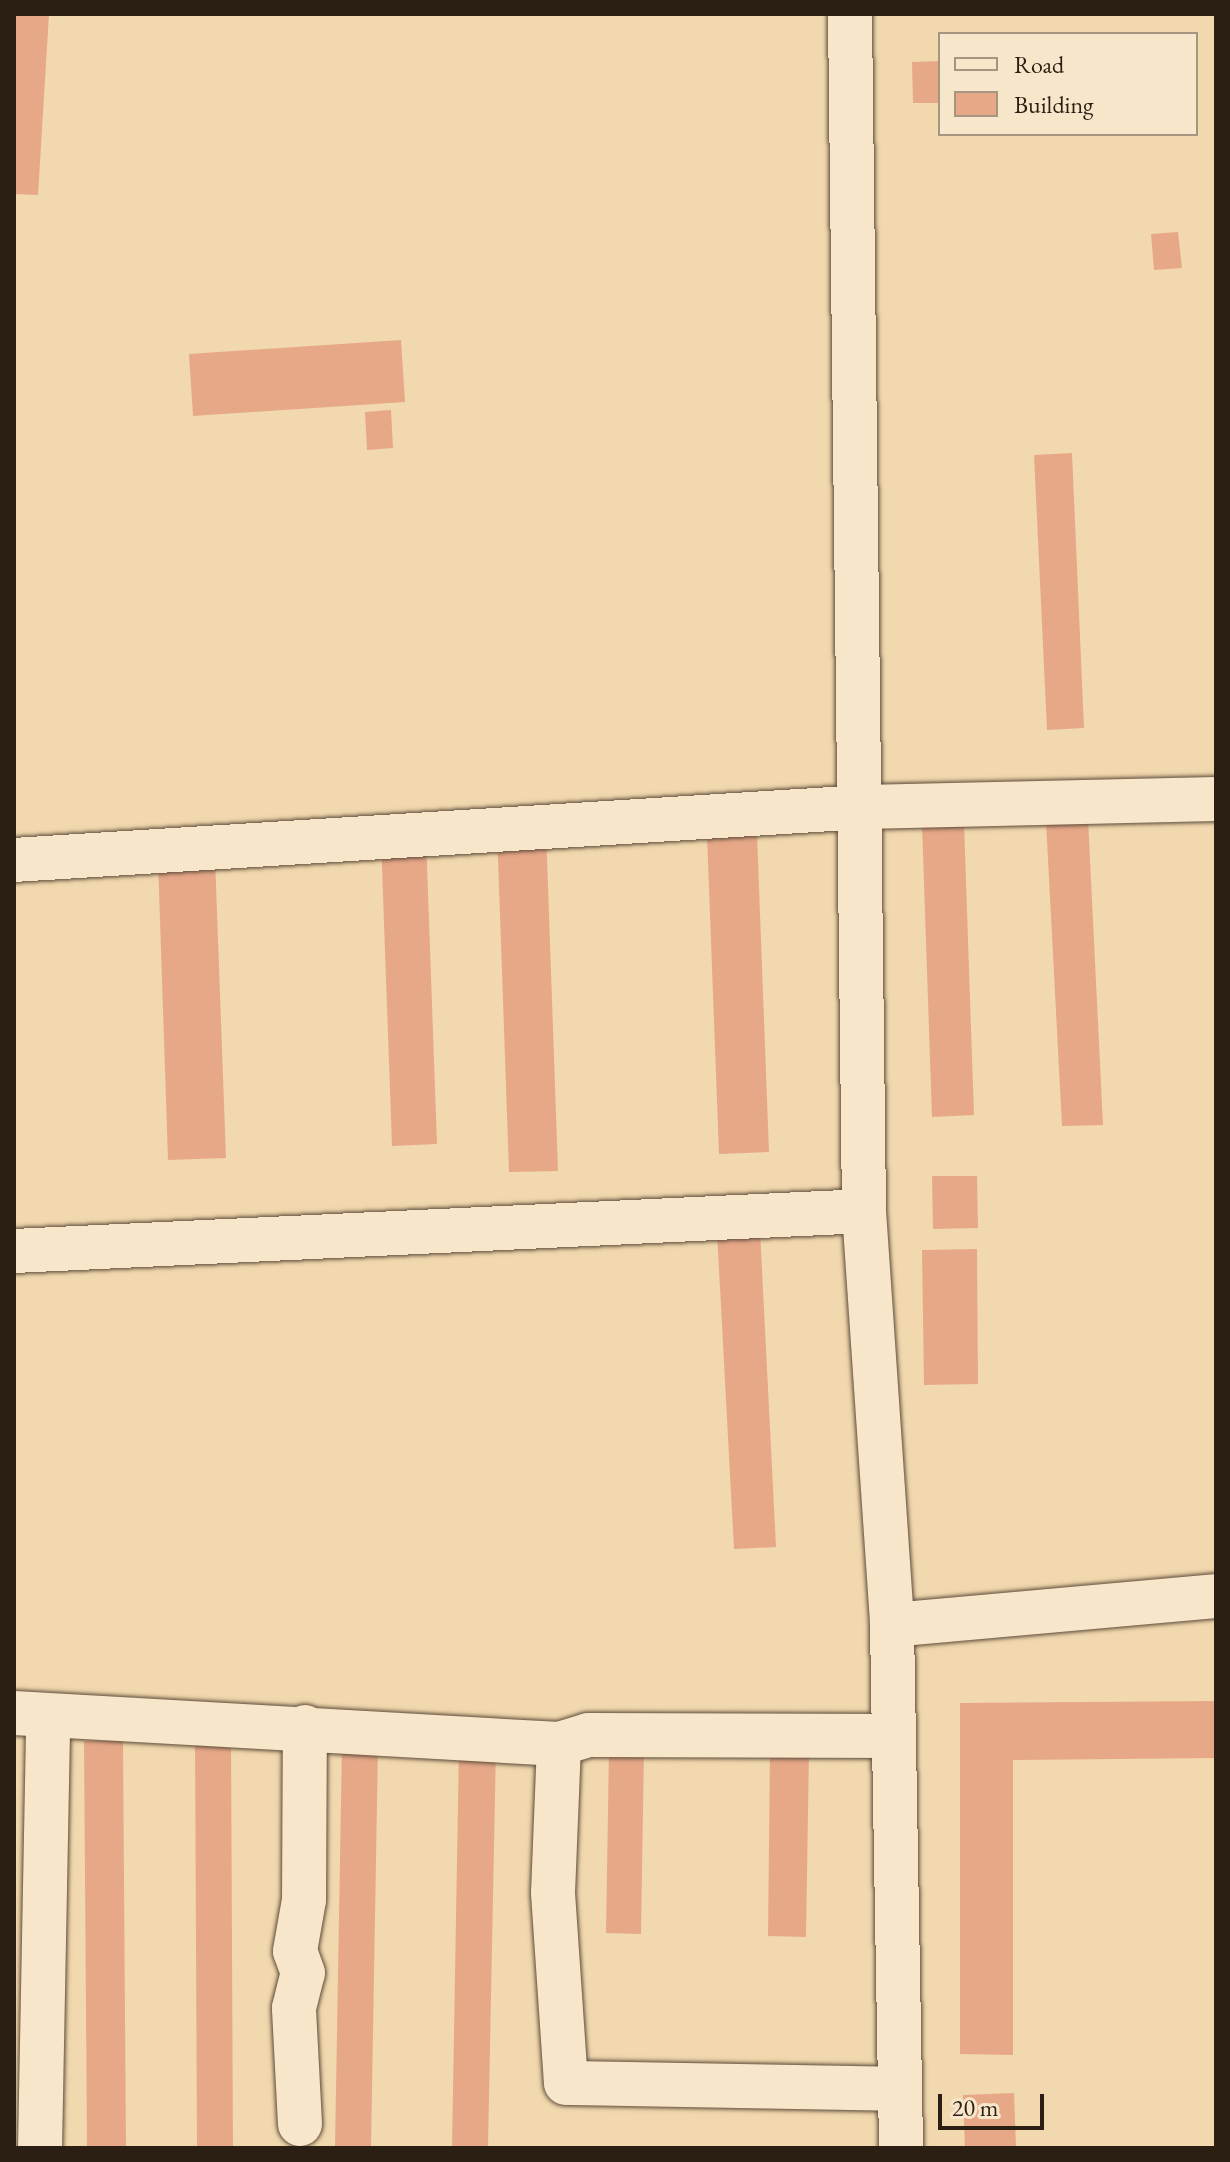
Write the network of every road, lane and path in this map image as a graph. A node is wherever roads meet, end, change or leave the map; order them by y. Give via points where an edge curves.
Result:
1 (850, 14) edge
2 (1216, 799) edge
3 (863, 807) junction
4 (14, 860) edge
5 (864, 1211) junction
6 (14, 1251) edge
7 (1216, 1596) edge
8 (892, 1625) junction
9 (31, 1714) edge
10 (305, 1727) junction
11 (894, 1736) junction
12 (559, 1744) junction
13 (899, 2089) junction
14 (300, 2124) dead end
15 (40, 2148) edge
16 (901, 2148) edge

1 - 3 street
2 - 3 street
3 - 4 street
3 - 5 street
5 - 6 street
5 - 8 street
7 - 8 street
8 - 11 street
9 - 10 street
9 - 15 street
10 - 12 street
10 - 14 street via 304,1900 295,1951 303,1973 294,2008
11 - 12 street via 588,1735
11 - 13 street
12 - 13 street via 553,1893 566,2083
13 - 16 street

